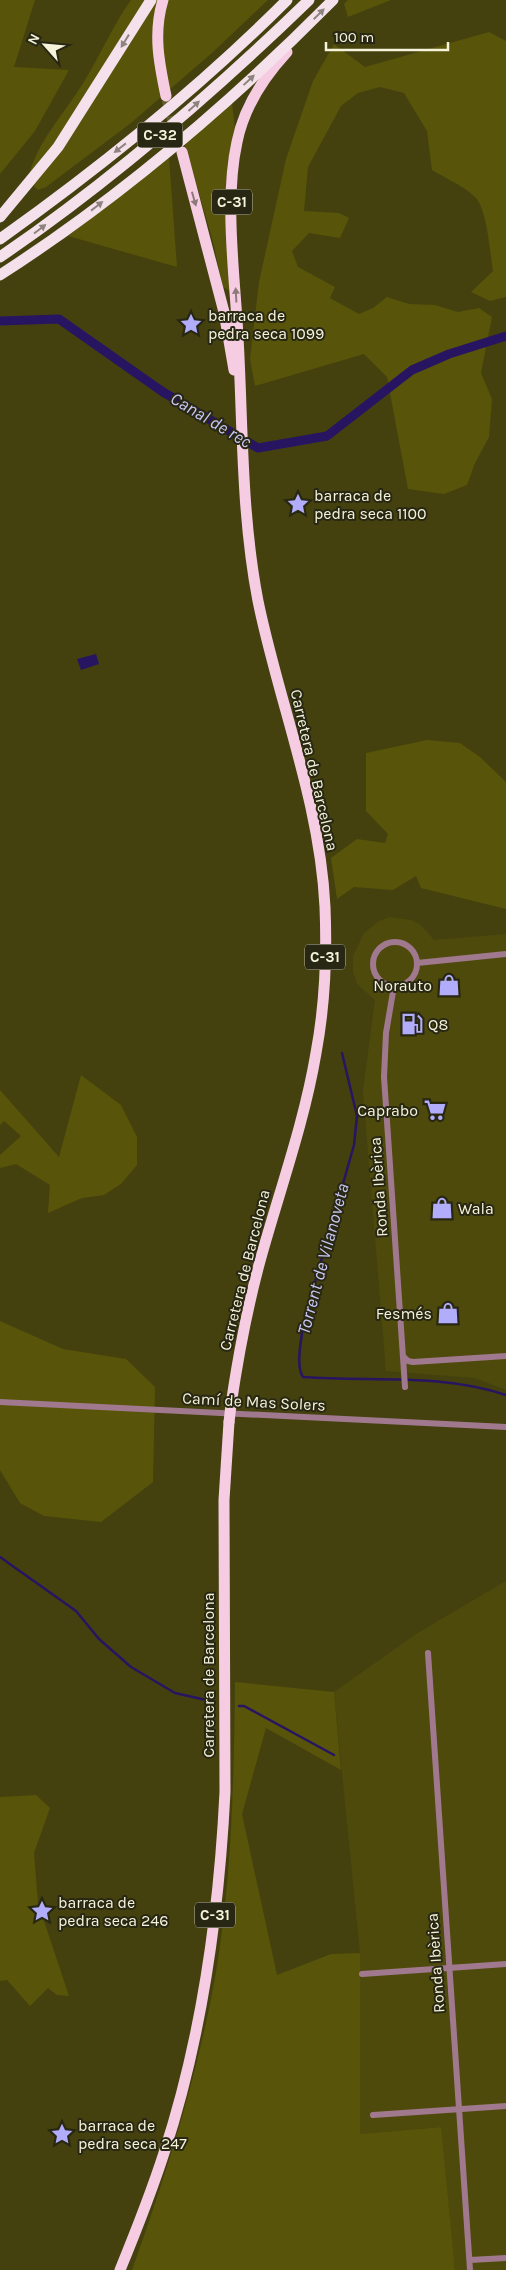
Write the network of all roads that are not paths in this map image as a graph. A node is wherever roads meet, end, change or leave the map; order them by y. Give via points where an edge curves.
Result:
1 (152, 0) edge
2 (163, 0) edge
3 (287, 0) edge
4 (309, 0) edge
5 (333, 0) edge
6 (305, 29) junction
7 (166, 96) tunnel mouth
8 (182, 152) tunnel mouth
9 (0, 217) edge
10 (0, 239) edge
11 (0, 257) edge
12 (0, 275) edge
13 (240, 396) junction
14 (506, 954) edge
15 (417, 963) junction
16 (394, 986) junction
17 (506, 1356) edge
18 (404, 1357) junction
19 (405, 1387) dead end
20 (0, 1402) edge
21 (506, 1427) edge
22 (428, 1653) dead end
23 (506, 1964) edge
24 (449, 1968) junction
25 (362, 1974) dead end
26 (506, 2106) edge
27 (460, 2109) junction
28 (373, 2115) dead end
29 (506, 2258) edge
30 (470, 2260) junction
31 (120, 2270) edge
32 (470, 2270) edge

1 -> 9 highway via 58,147
2 - 7 highway via 157,23 157,48
3 -> 10 highway, C-32 via 144,129
11 -> 4 highway, C-32 via 139,153 220,84
6 -> 5 highway
12 -> 6 highway via 147,168
13 -> 6 highway, C-31 via 232,188 237,141 257,89
8 -> 13 highway, C-31 via 224,312
13 - 31 highway, Carretera de Barcelona / C-31, bridge via 250,550 266,639 313,818 325,904 323,1005 316,1058 304,1107 252,1289 231,1405 224,1500 223,1838 212,1940 191,2050 164,2152
14 - 15 street
15 - 16 street via 408,982
15 - 16 street via 416,956 406,944 392,941 379,948 372,961 376,976 387,985
16 - 18 street, Ronda Ibèrica via 386,1033 384,1077
17 - 18 street via 413,1362
18 - 19 street, Ronda Ibèrica
20 - 21 street, Camí de Mas Solers
22 - 24 street, Ronda Ibèrica
23 - 24 street
24 - 25 street
24 - 27 street, Ronda Ibèrica
26 - 27 street
27 - 28 street
27 - 30 street, Ronda Ibèrica
29 - 30 street
30 - 32 street, Ronda Ibèrica

